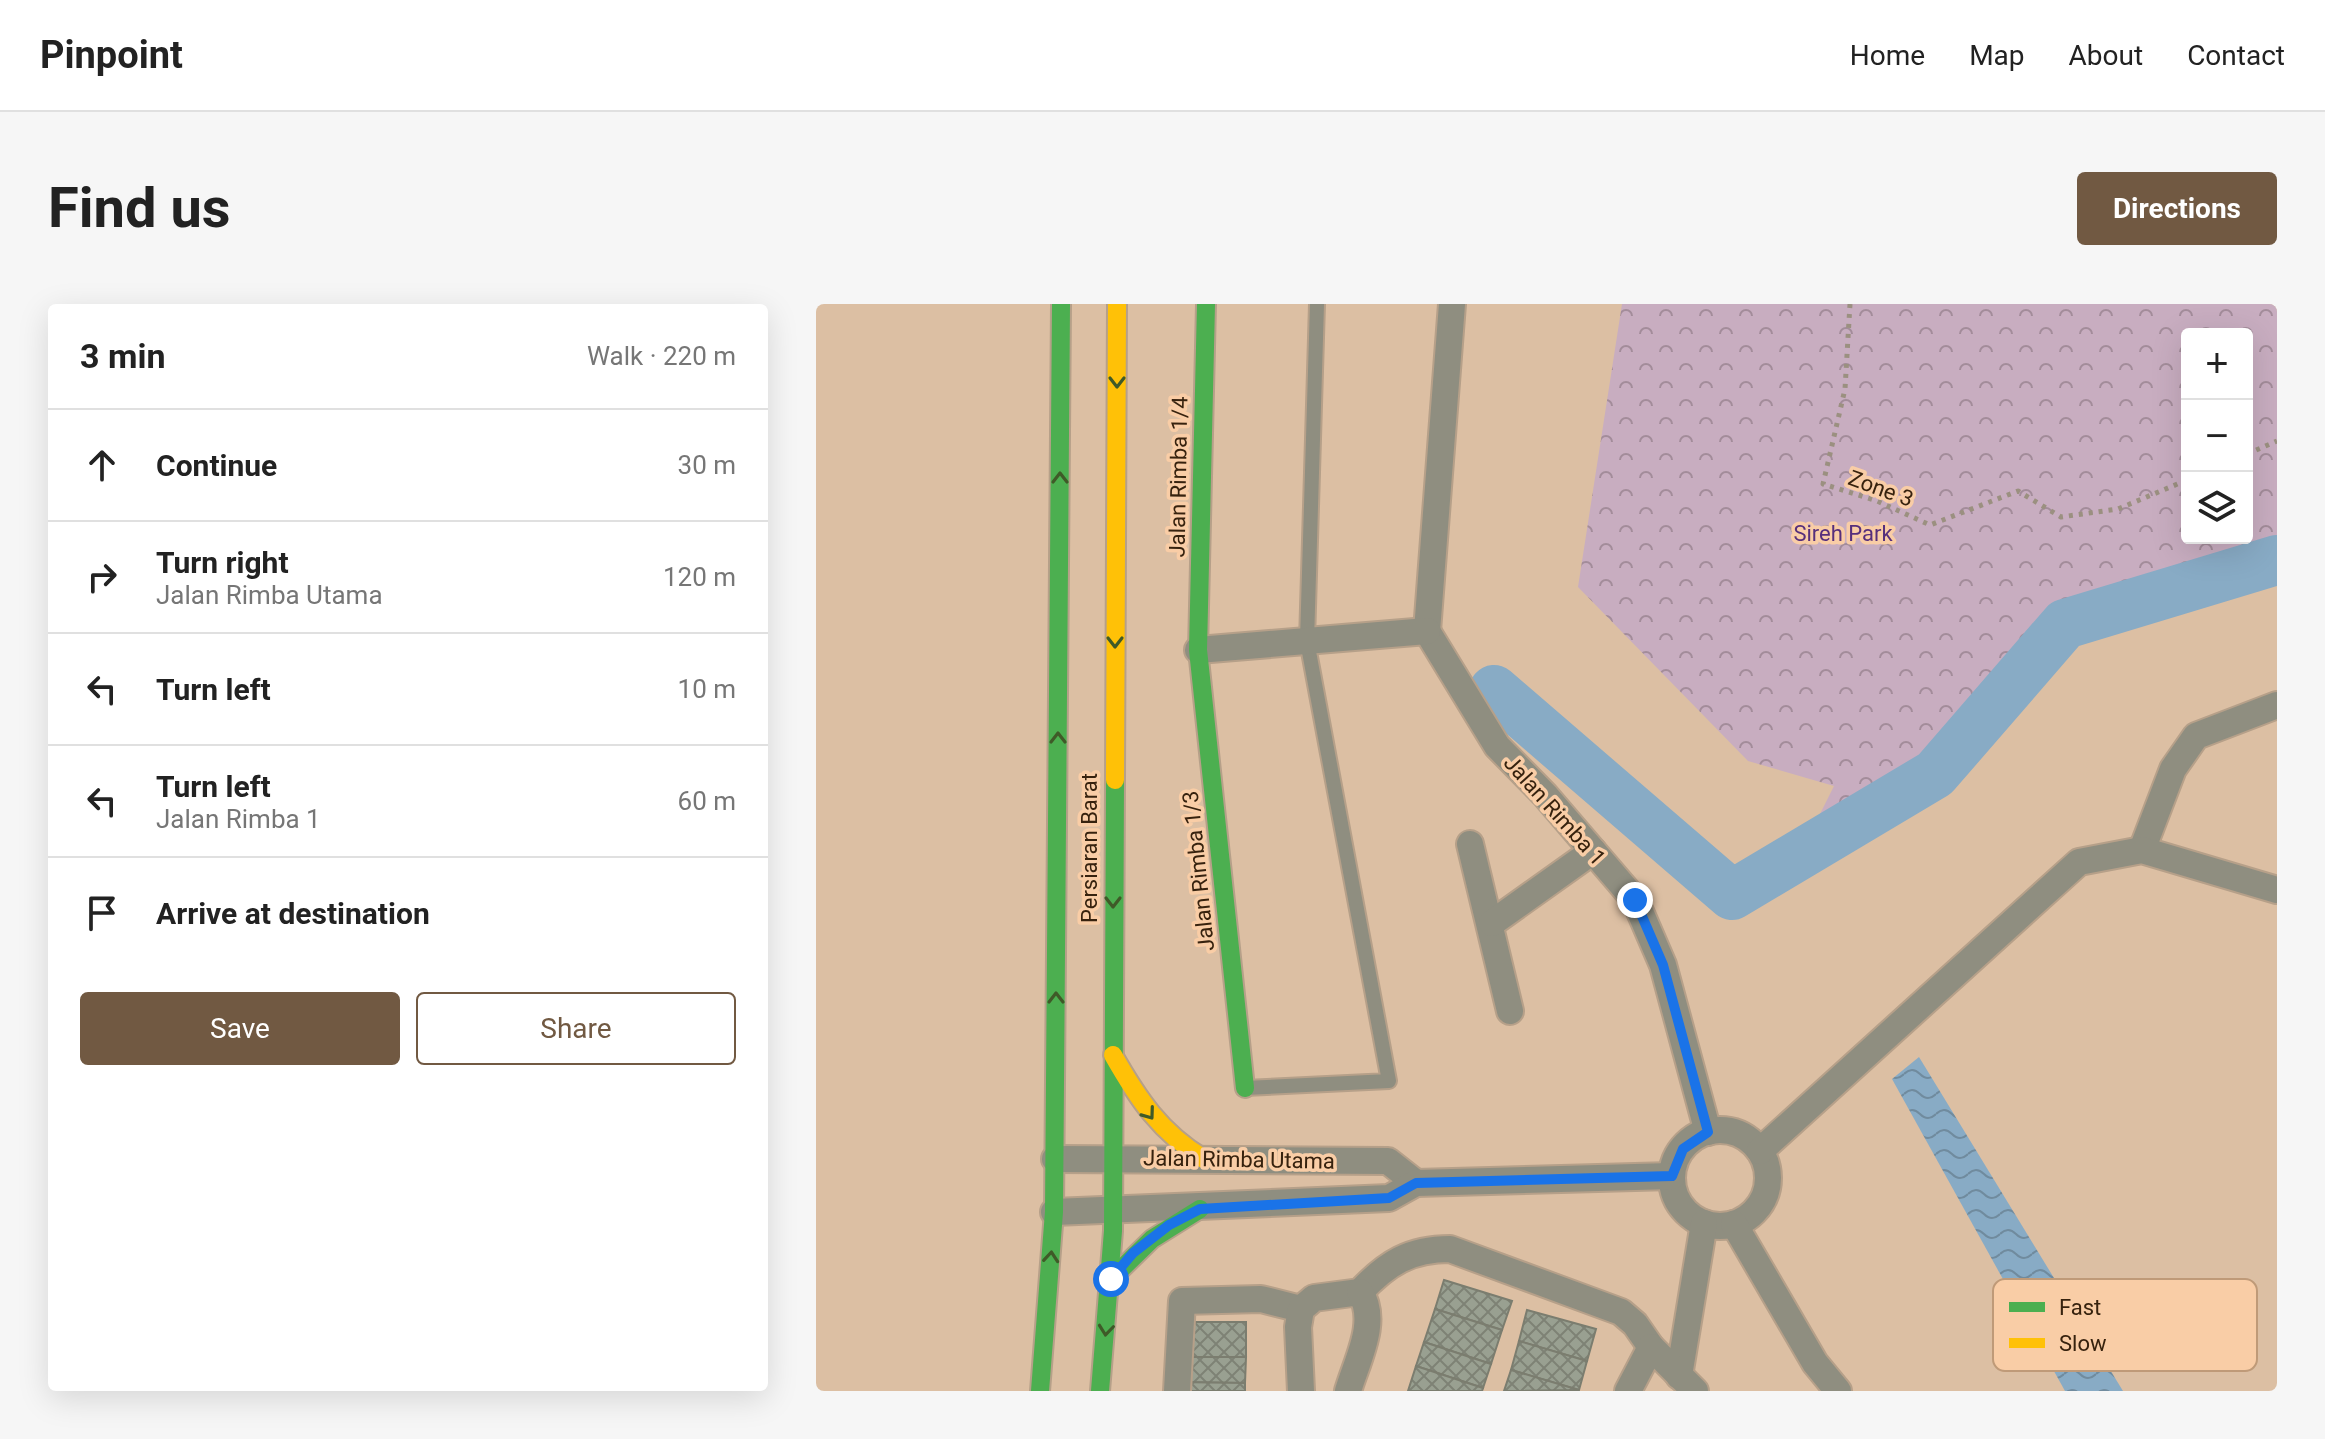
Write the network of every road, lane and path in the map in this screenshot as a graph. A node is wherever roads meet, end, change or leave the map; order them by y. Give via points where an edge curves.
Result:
1 (1061, 304) edge
2 (1117, 304) edge
3 (1206, 304) edge
4 (1317, 304) edge
5 (1452, 304) edge
6 (1850, 304) edge
7 (2277, 441) edge
8 (2253, 451) edge
9 (2181, 483) edge
10 (1427, 631) junction
11 (1307, 641) junction
12 (1198, 650) junction
13 (2277, 705) edge
14 (1470, 844) dead end
15 (2142, 850) junction
16 (1593, 851) junction
17 (2277, 890) edge
18 (1492, 923) junction
19 (1510, 1011) dead end
20 (1111, 1053) junction
21 (1245, 1088) joint
22 (1708, 1132) junction
23 (1760, 1151) junction
24 (1114, 1157) junction
25 (1055, 1159) junction
26 (1204, 1159) junction
27 (1672, 1176) junction
28 (1416, 1183) junction
29 (1200, 1209) junction
30 (1113, 1210) junction
31 (1054, 1212) junction
32 (1704, 1223) junction
33 (1734, 1224) junction
34 (1111, 1279) junction
35 (1360, 1292) junction
36 (1301, 1309) junction
37 (1651, 1347) junction
38 (1687, 1383) edge
39 (1040, 1391) edge
40 (1100, 1391) edge
41 (1177, 1391) edge
42 (1301, 1391) edge
43 (1348, 1391) edge
44 (1628, 1391) edge
45 (1838, 1391) edge

25 -> 1 street, Persiaran Barat
2 -> 20 street, Persiaran Barat
3 - 12 street, Jalan Rimba 1/4
4 - 11 lane
5 - 10 street
6 - 9 path, Zone 3 via 1845,389 1823,484 1930,525 2018,491 2061,517 2118,509
7 - 8 path
10 - 11 street
10 - 16 street, Jalan Rimba 1 via 1497,746
11 - 12 street
11 - 21 lane via 1389,1081
12 - 21 street, Jalan Rimba 1/3
13 - 15 street via 2196,736 2173,769
14 - 18 street
15 - 17 street
15 - 23 street via 2079,862
16 - 18 street
16 - 22 street, Jalan Rimba 1 via 1635,900 1663,965
18 - 19 street
20 - 24 street, Persiaran Barat
20 -> 26 street via 1151,1119 1167,1137
22 - 23 street via 1737,1133
22 - 27 street via 1683,1149
23 - 33 street via 1768,1180 1765,1194 1747,1218
24 - 25 street, Jalan Rimba Utama
24 - 26 street, Jalan Rimba Utama
24 - 30 street, Persiaran Barat
25 - 31 street, Persiaran Barat
26 - 28 street, Jalan Rimba Utama via 1388,1161
27 - 28 street, Jalan Rimba Utama
27 - 32 street via 1681,1205
28 - 29 street, Jalan Rimba Utama via 1389,1198
29 - 30 street, Jalan Rimba Utama
29 - 34 street via 1133,1253
30 - 31 street, Jalan Rimba Utama
30 - 34 street, Persiaran Barat
39 -> 31 street, Persiaran Barat
32 - 33 street
32 - 38 street
33 - 45 street via 1815,1363
34 -> 40 street, Persiaran Barat
35 - 36 street via 1314,1298
35 - 37 street via 1403,1256 1450,1249 1621,1312
35 - 43 street via 1369,1319
36 - 41 street via 1261,1299 1182,1301
36 - 42 street
37 - 38 street
37 - 44 street

